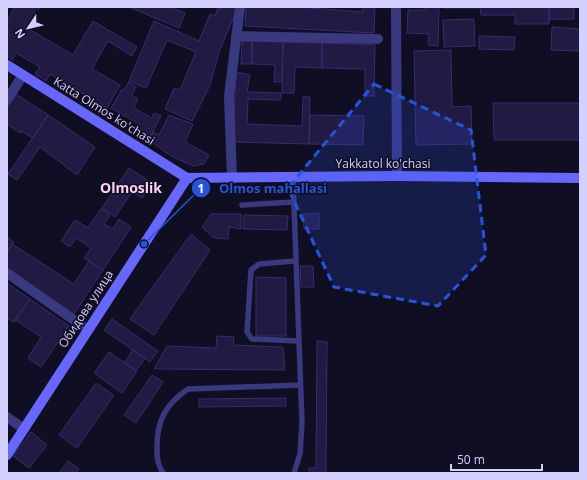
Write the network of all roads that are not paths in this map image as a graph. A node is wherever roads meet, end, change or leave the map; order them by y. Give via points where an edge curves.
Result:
1 (240, 7) edge
2 (396, 7) edge
3 (236, 36) junction
4 (378, 39) dead end
5 (7, 65) edge
6 (23, 75) junction
7 (7, 100) edge
8 (397, 176) junction
9 (187, 178) junction
10 (293, 178) junction
11 (580, 178) edge
12 (232, 179) junction
13 (294, 202) junction
14 (242, 205) dead end
15 (295, 262) junction
16 (7, 274) edge
17 (88, 330) junction
18 (298, 341) junction
19 (300, 385) junction
20 (7, 417) edge
21 (24, 430) junction
22 (7, 455) edge
23 (163, 473) edge
24 (294, 473) edge

1 - 3 street
2 - 8 street
3 - 4 street
3 - 12 street via 229,96
5 - 6 street, Katta Olmos ko'chasi
6 - 7 street
6 - 9 street, Katta Olmos ko'chasi
8 - 10 street, Yakkatol ko'chasi
8 - 11 street, Yakkatol ko'chasi
9 - 12 street, Yakkatol ko'chasi
9 - 17 street, Обидова улица
10 - 12 street, Yakkatol ko'chasi
10 - 13 lane
13 - 14 lane
13 - 15 lane
15 - 18 lane
15 - 18 lane via 259,264 251,270 247,332 252,339
16 - 17 street
17 - 21 street, Обидова улица
18 - 19 lane
19 - 23 lane via 188,389 165,411 157,430 158,464
19 - 24 lane via 300,454
20 - 21 street
21 - 22 street, Обидова улица

